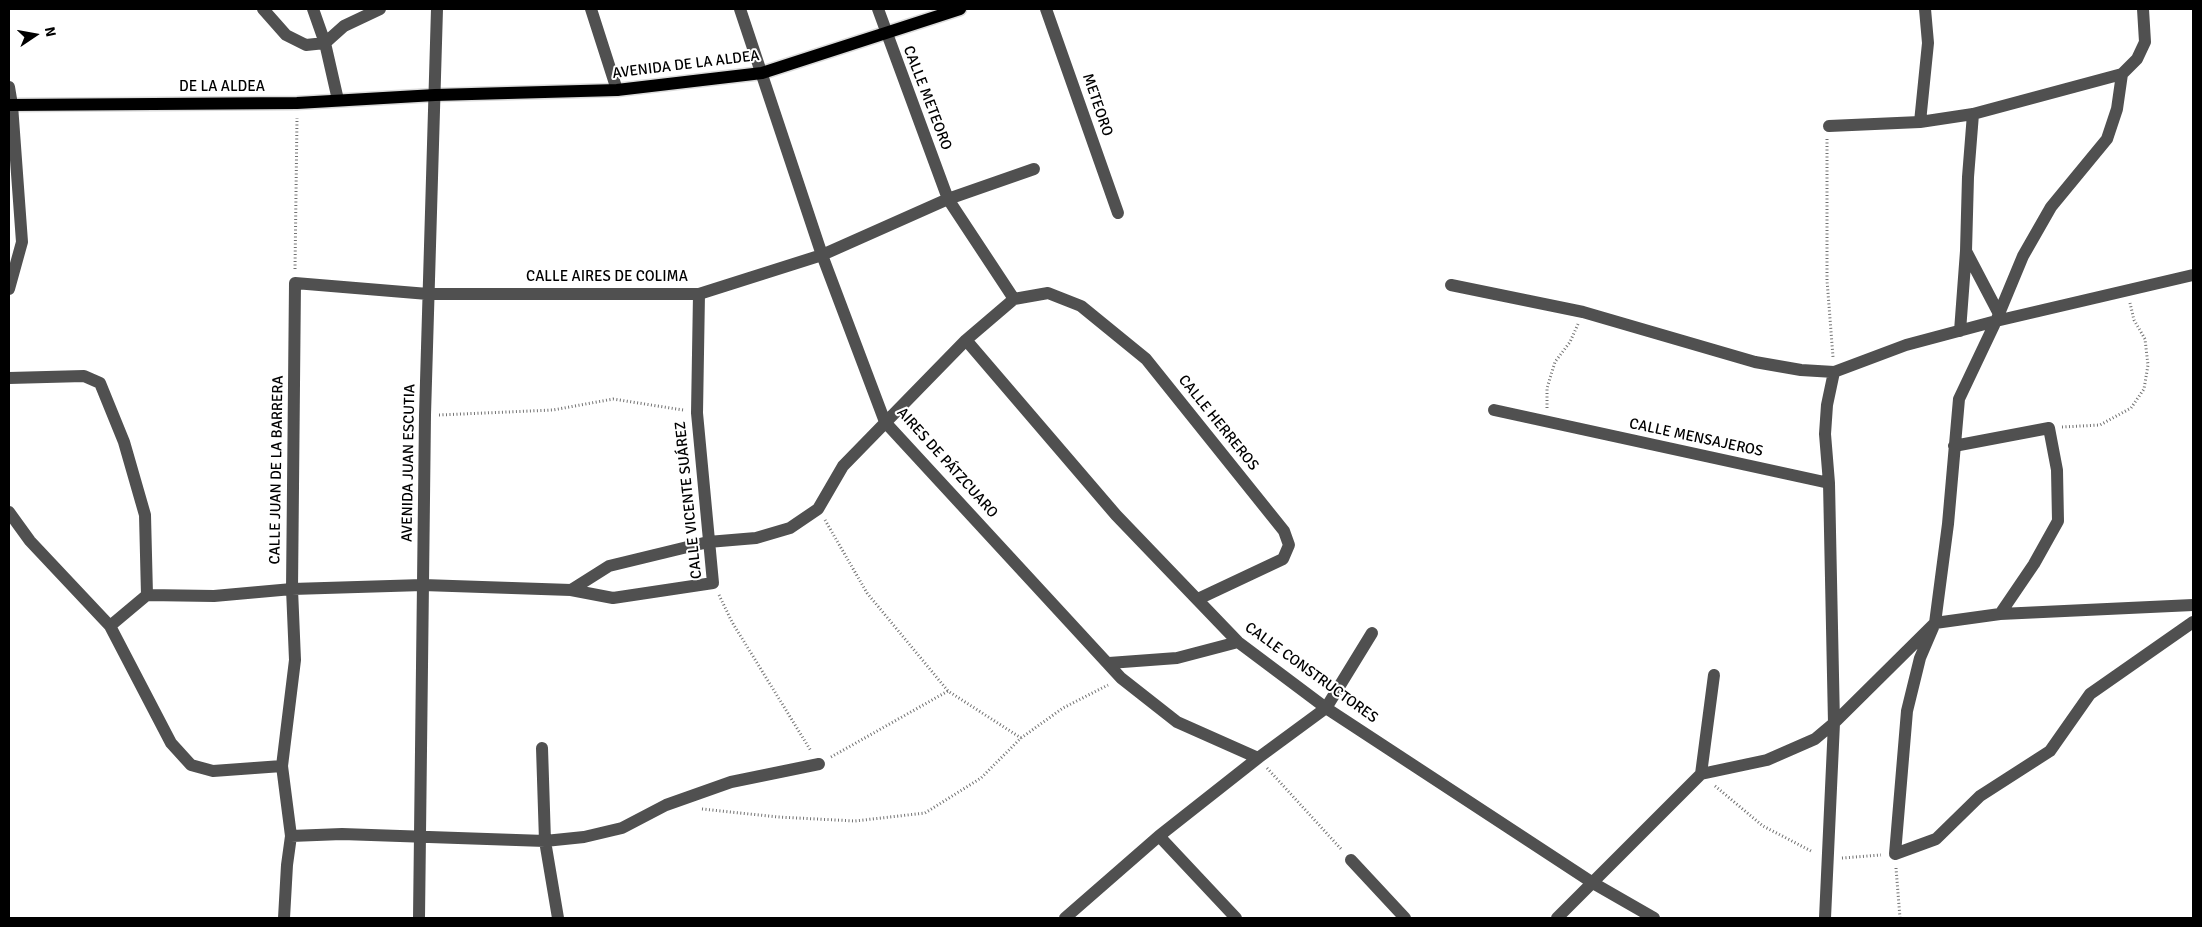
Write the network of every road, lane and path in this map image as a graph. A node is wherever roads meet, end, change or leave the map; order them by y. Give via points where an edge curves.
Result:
1 (263, 9) edge
2 (313, 9) edge
3 (380, 9) edge
4 (437, 9) edge
5 (591, 9) edge
6 (740, 9) edge
7 (878, 9) edge
8 (960, 9) edge
9 (1046, 9) edge
10 (1925, 9) edge
11 (2143, 9) edge
12 (885, 32) junction
13 (325, 43) junction
14 (762, 73) junction
15 (2122, 74) junction
16 (9, 87) edge
17 (617, 90) junction
18 (435, 95) junction
19 (338, 100) junction
20 (297, 103) junction
21 (10, 105) edge
22 (1973, 114) junction
23 (1920, 122) junction
24 (1829, 126) joint
25 (1034, 169) dead end
26 (948, 199) junction
27 (1118, 213) dead end
28 (1966, 251) junction
29 (822, 254) junction
30 (2193, 275) edge
31 (295, 282) junction
32 (1451, 285) dead end
33 (9, 289) edge
34 (2126, 292) junction
35 (428, 294) junction
36 (699, 294) junction
37 (1014, 300) junction
38 (1583, 312) junction
39 (1998, 318) junction
40 (1960, 331) junction
41 (966, 340) junction
42 (1834, 372) junction
43 (9, 378) edge
44 (1494, 410) dead end
45 (697, 413) junction
46 (426, 415) junction
47 (885, 422) junction
48 (1556, 425) junction
49 (2049, 428) junction
50 (1954, 446) junction
51 (1829, 483) junction
52 (818, 509) junction
53 (9, 512) edge
54 (708, 542) junction
55 (713, 583) junction
56 (423, 585) junction
57 (292, 589) junction
58 (571, 590) junction
59 (148, 595) junction
60 (1198, 599) junction
61 (2193, 605) edge
62 (2000, 614) junction
63 (2193, 622) edge
64 (1935, 623) junction
65 (110, 626) junction
66 (1372, 633) dead end
67 (1238, 642) junction
68 (1109, 663) junction
69 (1714, 675) dead end
70 (1122, 678) junction
71 (948, 691) junction
72 (1326, 708) junction
73 (1834, 723) junction
74 (1021, 738) junction
75 (542, 748) dead end
76 (1258, 758) junction
77 (819, 764) junction
78 (282, 766) junction
79 (1701, 774) junction
80 (694, 808) dead end
81 (291, 836) junction
82 (1159, 836) junction
83 (419, 837) junction
84 (545, 841) junction
85 (1895, 854) junction
86 (1827, 859) junction
87 (1351, 860) joint
88 (1593, 883) junction
89 (284, 918) edge
90 (419, 918) edge
91 (558, 918) edge
92 (1065, 918) edge
93 (1236, 918) edge
94 (1405, 918) edge
95 (1557, 918) edge
96 (1654, 918) edge
97 (1825, 918) edge
98 (1900, 918) edge

1 - 13 street via 286,35 306,45
2 - 13 street
3 - 13 street via 344,26
4 - 18 street, AVENIDA JUAN ESCUTIA
5 - 17 street
6 - 14 street, AIRES DE PÁTZCUARO
7 - 12 street, CALLE METEORO
8 - 12 main road, AVENIDA DE LA ALDEA
9 - 27 street, METEORO
10 - 23 street via 1928,43
11 - 15 street via 2144,42 2137,59
12 - 14 main road, AVENIDA DE LA ALDEA
12 - 26 street, CALLE METEORO
13 - 19 street
14 - 17 main road, AVENIDA DE LA ALDEA
14 - 29 street, AIRES DE PÁTZCUARO
15 - 22 street
15 - 39 street via 2117,109 2107,139 2051,207 2023,256
16 - 21 street
17 - 18 main road, AVENIDA DE LA ALDEA
18 - 19 main road, DE LA ALDEA
18 - 35 street, AVENIDA JUAN ESCUTIA
19 - 20 main road, DE LA ALDEA
20 - 21 main road, DE LA ALDEA
20 - 31 path
21 - 33 street via 22,242
22 - 23 street
22 - 28 street
23 - 24 street
24 - 42 path via 1825,152 1827,280
25 - 26 street, CALLE AIRES DE COLIMA
26 - 29 street, CALLE AIRES DE COLIMA
26 - 37 street, CALLE METEORO
28 - 39 street
28 - 40 street
29 - 36 street, CALLE AIRES DE COLIMA
29 - 47 street, AIRES DE PÁTZCUARO
30 - 34 street
31 - 35 street, CALLE AIRES DE COLIMA
31 - 57 street, CALLE JUAN DE LA BARRERA
32 - 38 street
34 - 39 street
34 - 49 path via 2134,320 2145,339 2148,365 2144,389 2131,408 2100,424
35 - 36 street, CALLE AIRES DE COLIMA
35 - 46 street, AVENIDA JUAN ESCUTIA
36 - 45 street, CALLE VICENTE SUÁREZ
37 - 41 street
37 - 60 street, CALLE HERREROS via 1048,293 1080,306 1146,359 1284,531 1289,545 1283,559
38 - 42 street via 1755,362
38 - 48 path via 1570,342 1555,362 1547,388 1547,408
39 - 40 street
39 - 50 street via 1959,399
40 - 42 street via 1906,345
41 - 47 street
41 - 60 street, CALLE CONSTRUCTORES via 1116,515
42 - 51 street via 1826,405
43 - 59 street via 84,376 100,383 124,442 146,515
44 - 48 street, CALLE MENSAJEROS
45 - 46 path via 613,399 553,410
45 - 54 street, CALLE VICENTE SUÁREZ
46 - 56 street, AVENIDA JUAN ESCUTIA
47 - 52 street via 843,466
47 - 68 street, AIRES DE PÁTZCUARO
48 - 51 street, CALLE MENSAJEROS
49 - 50 street
49 - 62 street via 2056,470 2058,521
50 - 64 street
51 - 73 street
52 - 54 street via 790,528 756,538
52 - 71 path via 867,593
53 - 65 street via 30,541
54 - 55 street, CALLE VICENTE SUÁREZ
54 - 58 street via 610,566
55 - 58 street via 613,598
55 - 77 path, CALLE VICENTE SUÁREZ via 732,622
56 - 57 street
56 - 58 street
56 - 83 street, AVENIDA JUAN ESCUTIA
57 - 59 street via 214,596
57 - 78 street, CALLE JUAN DE LA BARRERA via 295,660
59 - 65 street
60 - 67 street, CALLE CONSTRUCTORES
61 - 62 street
62 - 64 street
63 - 85 street via 2090,694 2050,751 1980,796 1936,839
64 - 73 street
64 - 85 street via 1920,658 1907,711
65 - 78 street via 171,742 191,765 213,771
66 - 72 street
67 - 68 street via 1177,658
67 - 72 street, CALLE CONSTRUCTORES
68 - 70 street, AIRES DE PÁTZCUARO
69 - 79 street
70 - 74 path via 1063,708
70 - 76 street, AIRES DE PÁTZCUARO via 1177,722
71 - 74 path
71 - 77 path
72 - 76 street
72 - 88 street, CALLE CONSTRUCTORES
73 - 79 street via 1815,738 1767,760
73 - 86 street
74 - 80 path via 981,778 925,813 855,821
75 - 84 street
76 - 82 street
76 - 87 path
77 - 84 street via 731,782 666,805 622,828 584,837
78 - 81 street, CALLE JUAN DE LA BARRERA
79 - 86 path via 1763,826
79 - 88 street
81 - 83 street
81 - 89 street, CALLE JUAN DE LA BARRERA
82 - 92 street
82 - 93 street
83 - 84 street
83 - 90 street, AVENIDA JUAN ESCUTIA
84 - 91 street
85 - 86 path
85 - 98 path
86 - 97 street
87 - 94 street
88 - 95 street
88 - 96 street, CALLE CONSTRUCTORES

